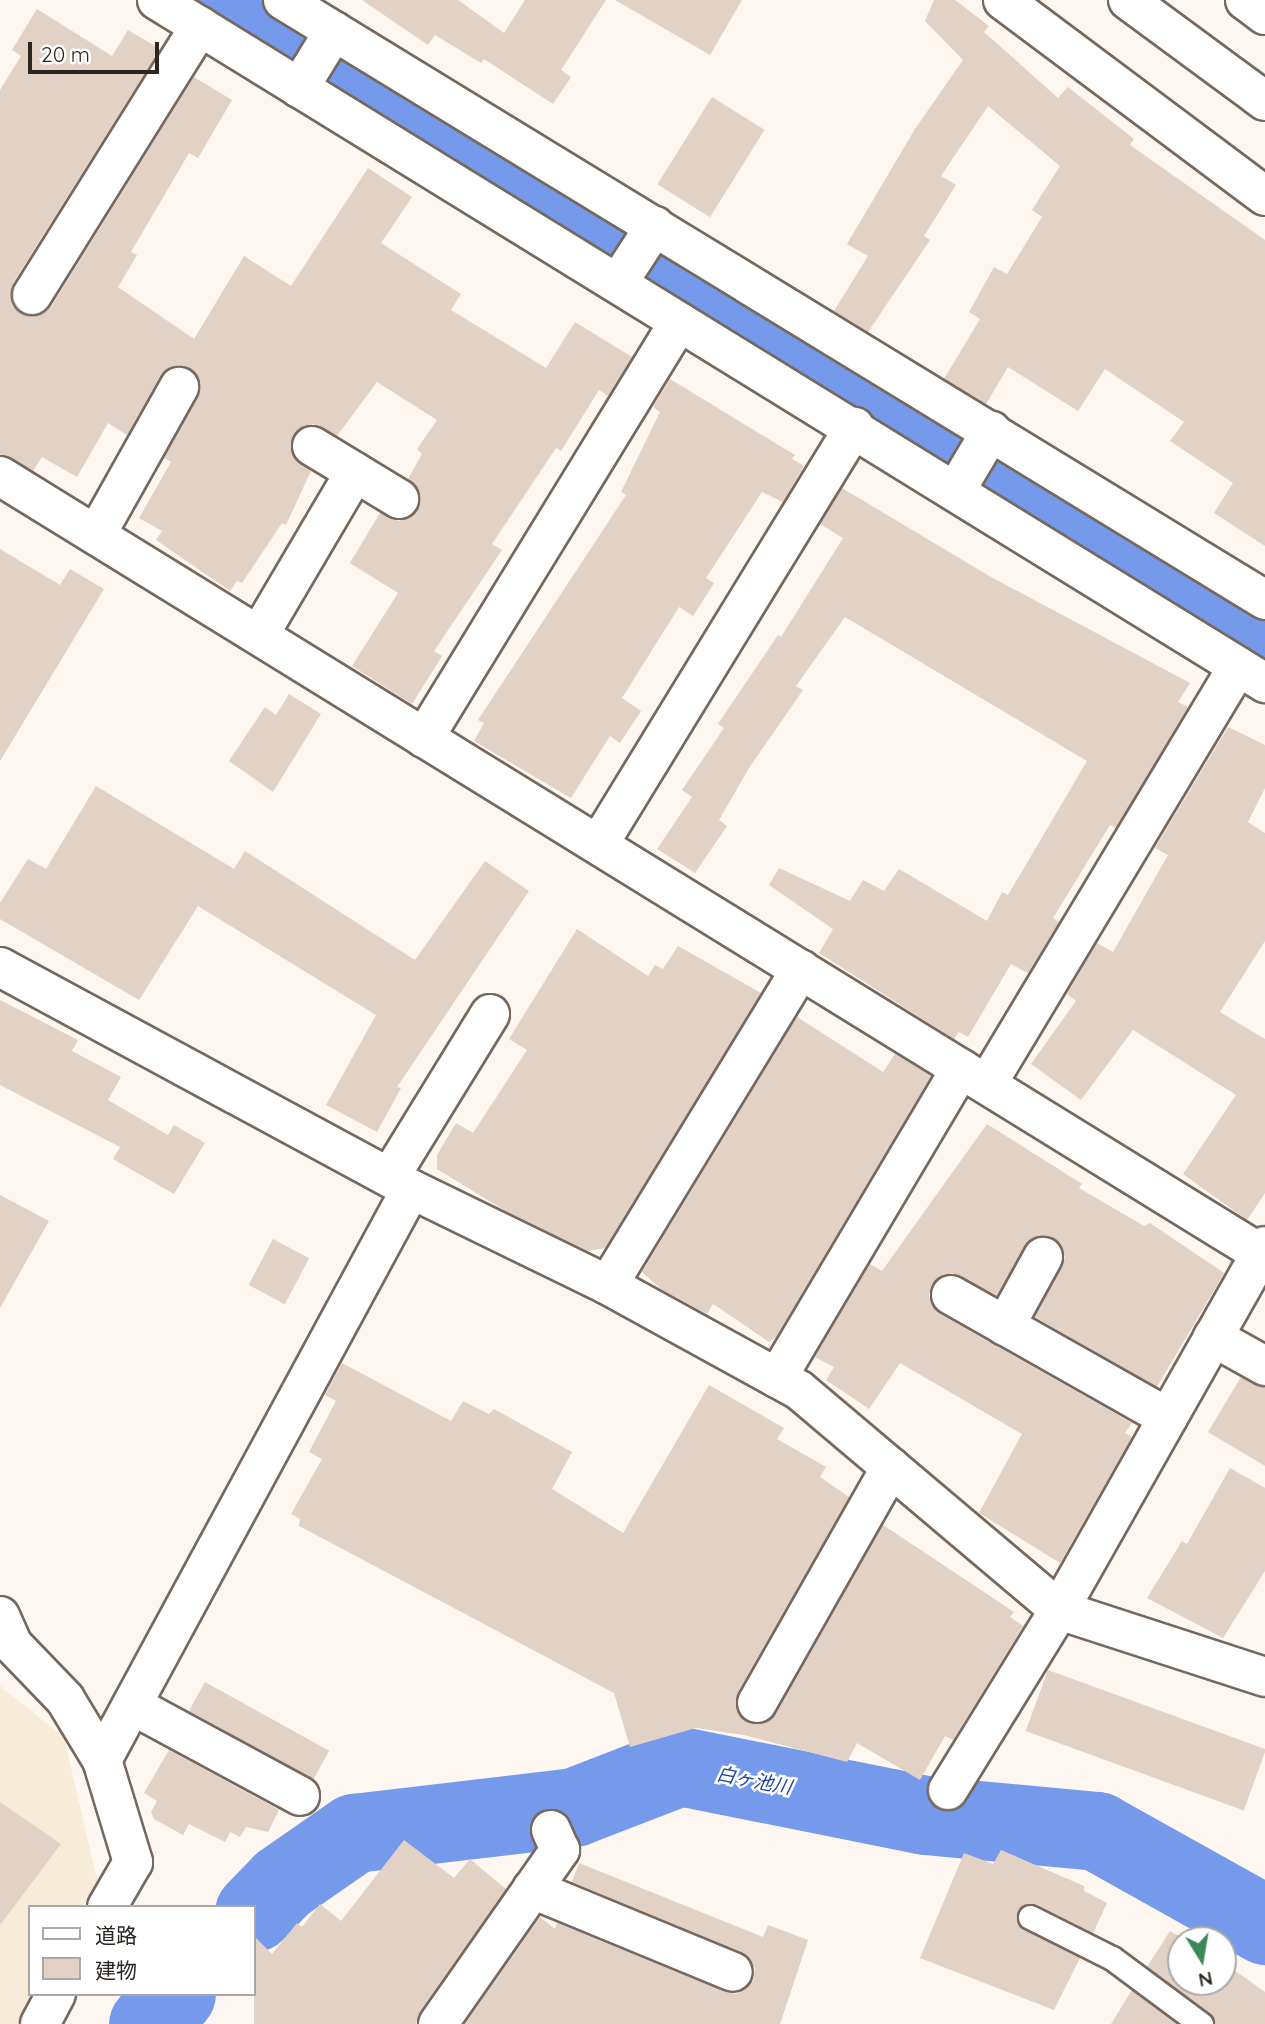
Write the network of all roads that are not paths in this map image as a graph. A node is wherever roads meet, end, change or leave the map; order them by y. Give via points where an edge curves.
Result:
1 (157, 0) edge
2 (283, 0) edge
3 (1003, 0) edge
4 (1128, 0) edge
5 (1245, 0) edge
6 (1265, 15) edge
7 (200, 26) junction
8 (334, 31) junction
9 (299, 88) junction
10 (1265, 101) edge
11 (1265, 196) edge
12 (654, 226) junction
13 (618, 284) junction
14 (32, 295) dead end
15 (679, 322) junction
16 (179, 387) dead end
17 (854, 427) junction
18 (991, 431) junction
19 (312, 446) dead end
20 (355, 472) junction
21 (0, 475) edge
22 (956, 491) junction
23 (400, 499) dead end
24 (96, 535) junction
25 (1265, 600) edge
26 (259, 635) junction
27 (1252, 675) edge
28 (424, 737) junction
29 (600, 842) junction
30 (0, 967) edge
31 (801, 969) junction
32 (490, 1014) dead end
33 (974, 1076) junction
34 (401, 1182) junction
35 (1263, 1250) edge
36 (1042, 1257) dead end
37 (608, 1284) junction
38 (951, 1295) dead end
39 (1005, 1326) junction
40 (1213, 1337) junction
41 (1265, 1366) edge
42 (777, 1378) junction
43 (1168, 1418) junction
44 (891, 1467) junction
45 (1059, 1610) junction
46 (0, 1616) edge
47 (1265, 1677) edge
48 (757, 1703) dead end
49 (132, 1705) junction
50 (102, 1760) junction
51 (948, 1790) dead end
52 (300, 1796) dead end
53 (551, 1830) dead end
54 (532, 1889) junction
55 (108, 1905) edge
56 (1030, 1917) dead end
57 (733, 1972) dead end
58 (55, 1996) edge
59 (40, 2024) edge
60 (438, 2024) edge
61 (1201, 2024) edge

1 - 7 main road
2 - 8 main road
3 - 11 main road
4 - 10 main road
5 - 6 main road
7 - 9 main road
7 - 14 main road
8 - 9 main road
8 - 12 main road
9 - 13 main road
12 - 13 main road
12 - 18 main road
13 - 15 main road
15 - 17 main road
15 - 28 main road
16 - 24 main road
17 - 22 main road
17 - 29 main road
18 - 22 main road
18 - 25 main road
19 - 20 main road
20 - 23 main road
20 - 26 main road
21 - 24 main road
22 - 27 main road
24 - 26 main road
26 - 28 main road
27 - 33 main road
28 - 29 main road
29 - 31 main road
30 - 34 main road
31 - 33 main road
31 - 37 main road
32 - 34 main road
33 - 35 main road
33 - 42 main road
34 - 37 main road
34 - 49 main road
35 - 40 main road
36 - 39 main road
37 - 42 main road
38 - 39 main road
39 - 43 main road
40 - 41 main road
40 - 43 main road
42 - 44 main road via 800,1390
43 - 45 main road
44 - 45 main road
44 - 48 main road
45 - 47 main road
45 - 51 main road
46 - 50 main road via 13,1645 65,1699
49 - 50 main road
49 - 52 main road
50 - 55 main road via 133,1863
53 - 54 main road via 560,1850
54 - 57 main road
54 - 60 main road
56 - 61 lane via 1112,1958
58 - 59 main road

